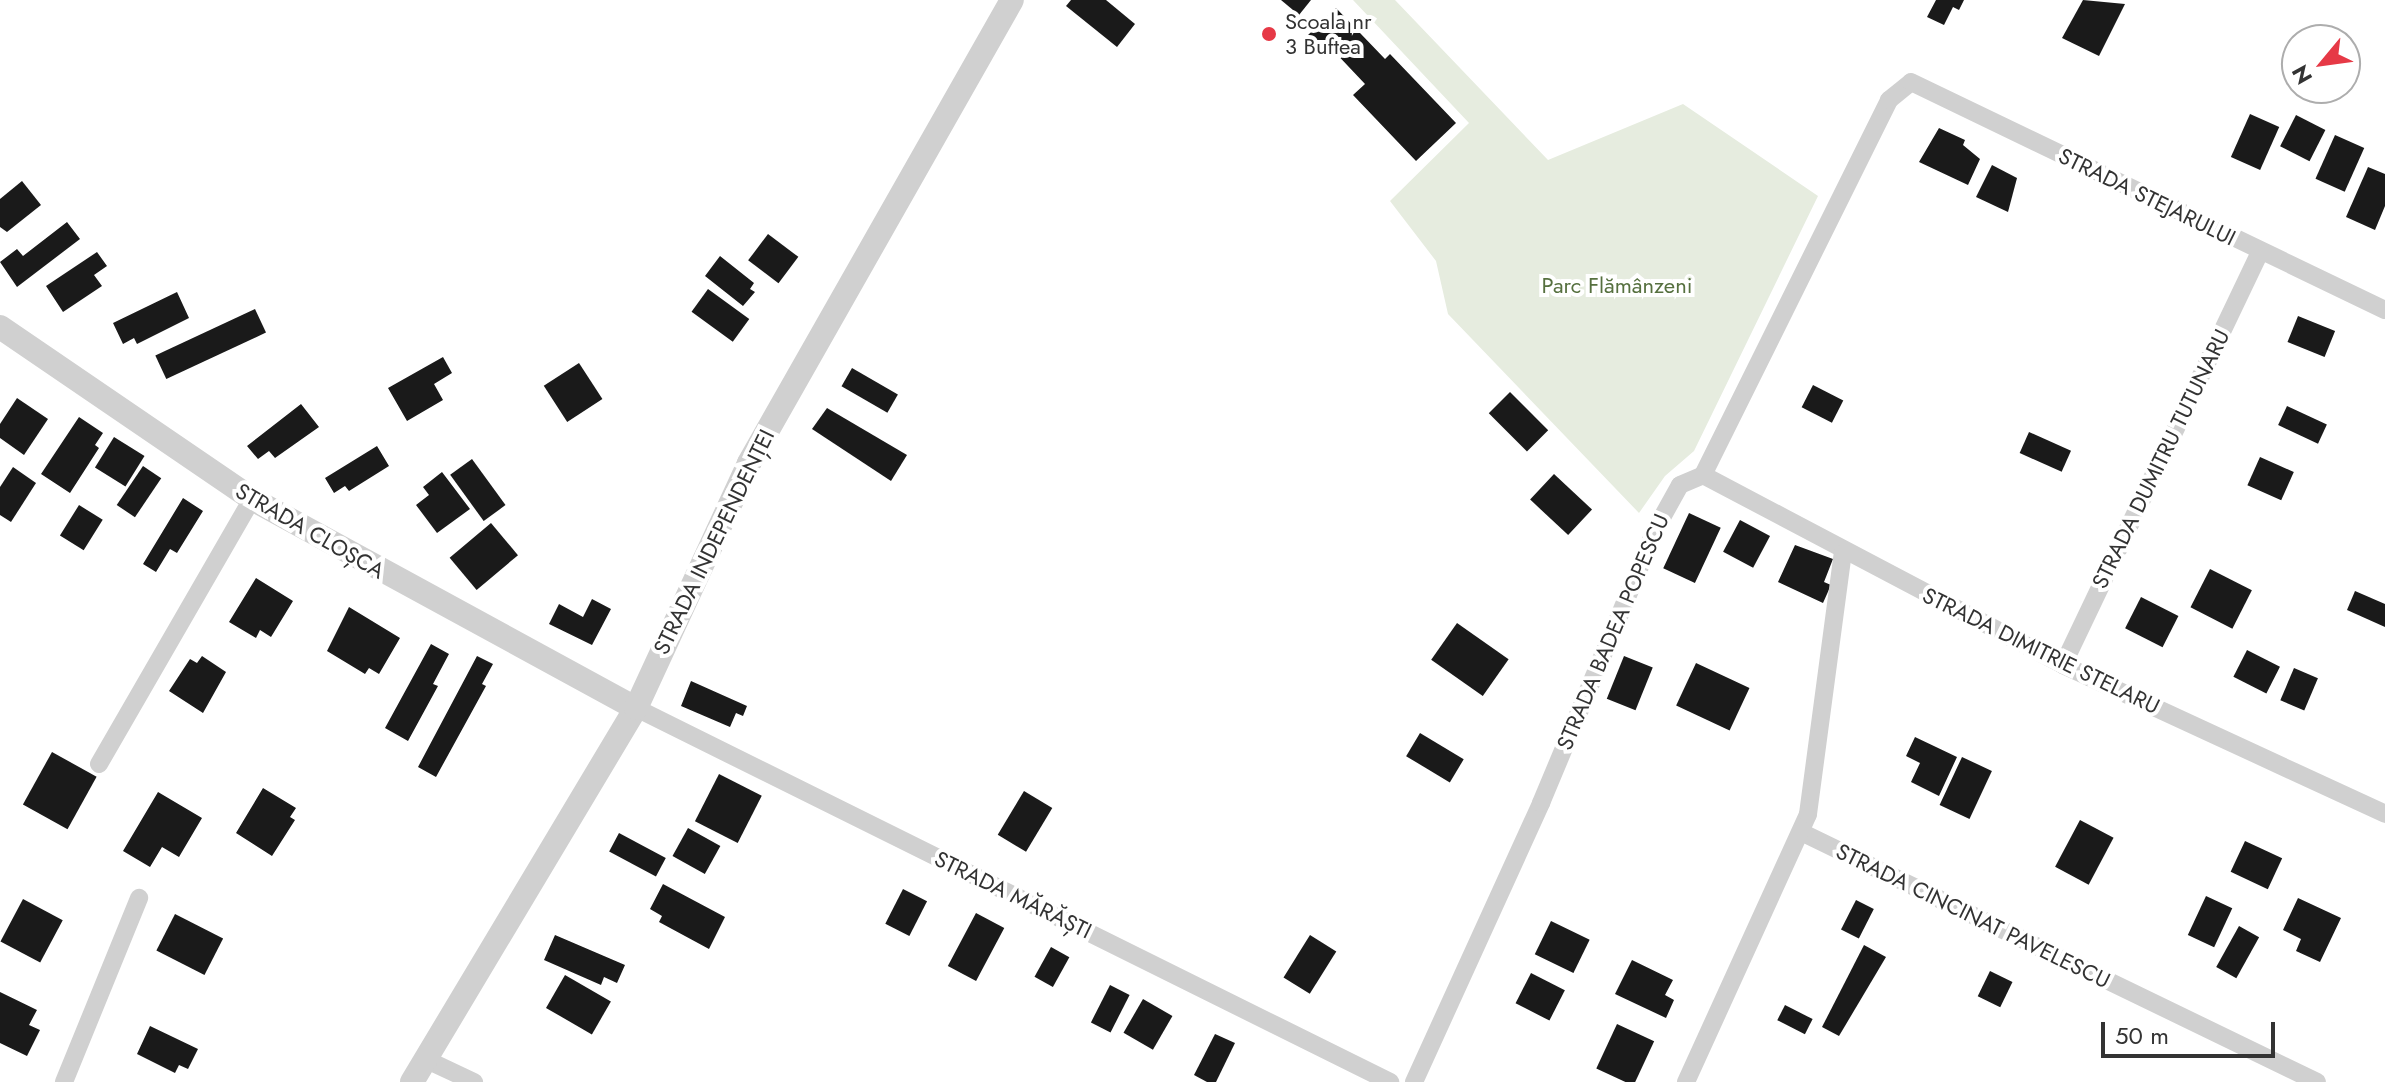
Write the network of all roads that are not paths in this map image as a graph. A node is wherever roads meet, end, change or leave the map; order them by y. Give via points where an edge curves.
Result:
1 (1012, 0) edge
2 (1911, 82) joint
3 (2260, 252) junction
4 (2385, 310) edge
5 (0, 327) edge
6 (1703, 475) junction
7 (252, 499) junction
8 (1843, 553) junction
9 (2063, 665) junction
10 (636, 708) junction
11 (99, 764) dead end
12 (2385, 814) edge
13 (1803, 833) junction
14 (139, 898) dead end
15 (427, 1060) junction
16 (64, 1082) edge
17 (412, 1082) edge
18 (474, 1082) edge
19 (1390, 1082) edge
20 (1414, 1082) edge
21 (1686, 1082) edge
22 (2317, 1082) edge

1 - 10 street, STRADA INDEPENDENȚEI via 749,463
2 - 3 street, STRADA STEJARULUI
2 - 6 street, STRADA BADEA POPESCU via 1899,86 1889,100
3 - 4 street, STRADA STEJARULUI
3 - 9 street, STRADA DUMITRU TUTUNARU
5 - 7 street, STRADA CLOȘCA
6 - 8 street, STRADA DIMITRIE STELARU
6 - 20 street, STRADA BADEA POPESCU via 1680,485 1655,530 1541,803
7 - 10 street, STRADA CLOȘCA
7 - 11 street
8 - 9 street, STRADA DIMITRIE STELARU
8 - 13 street via 1812,799
9 - 12 street, STRADA DIMITRIE STELARU
10 - 15 street, STRADA INDEPENDENȚEI
10 - 19 street, STRADA MĂRĂȘTI
13 - 21 street
13 - 22 street, STRADA CINCINAT PAVELESCU
14 - 16 street
15 - 17 street, STRADA INDEPENDENȚEI
15 - 18 street

